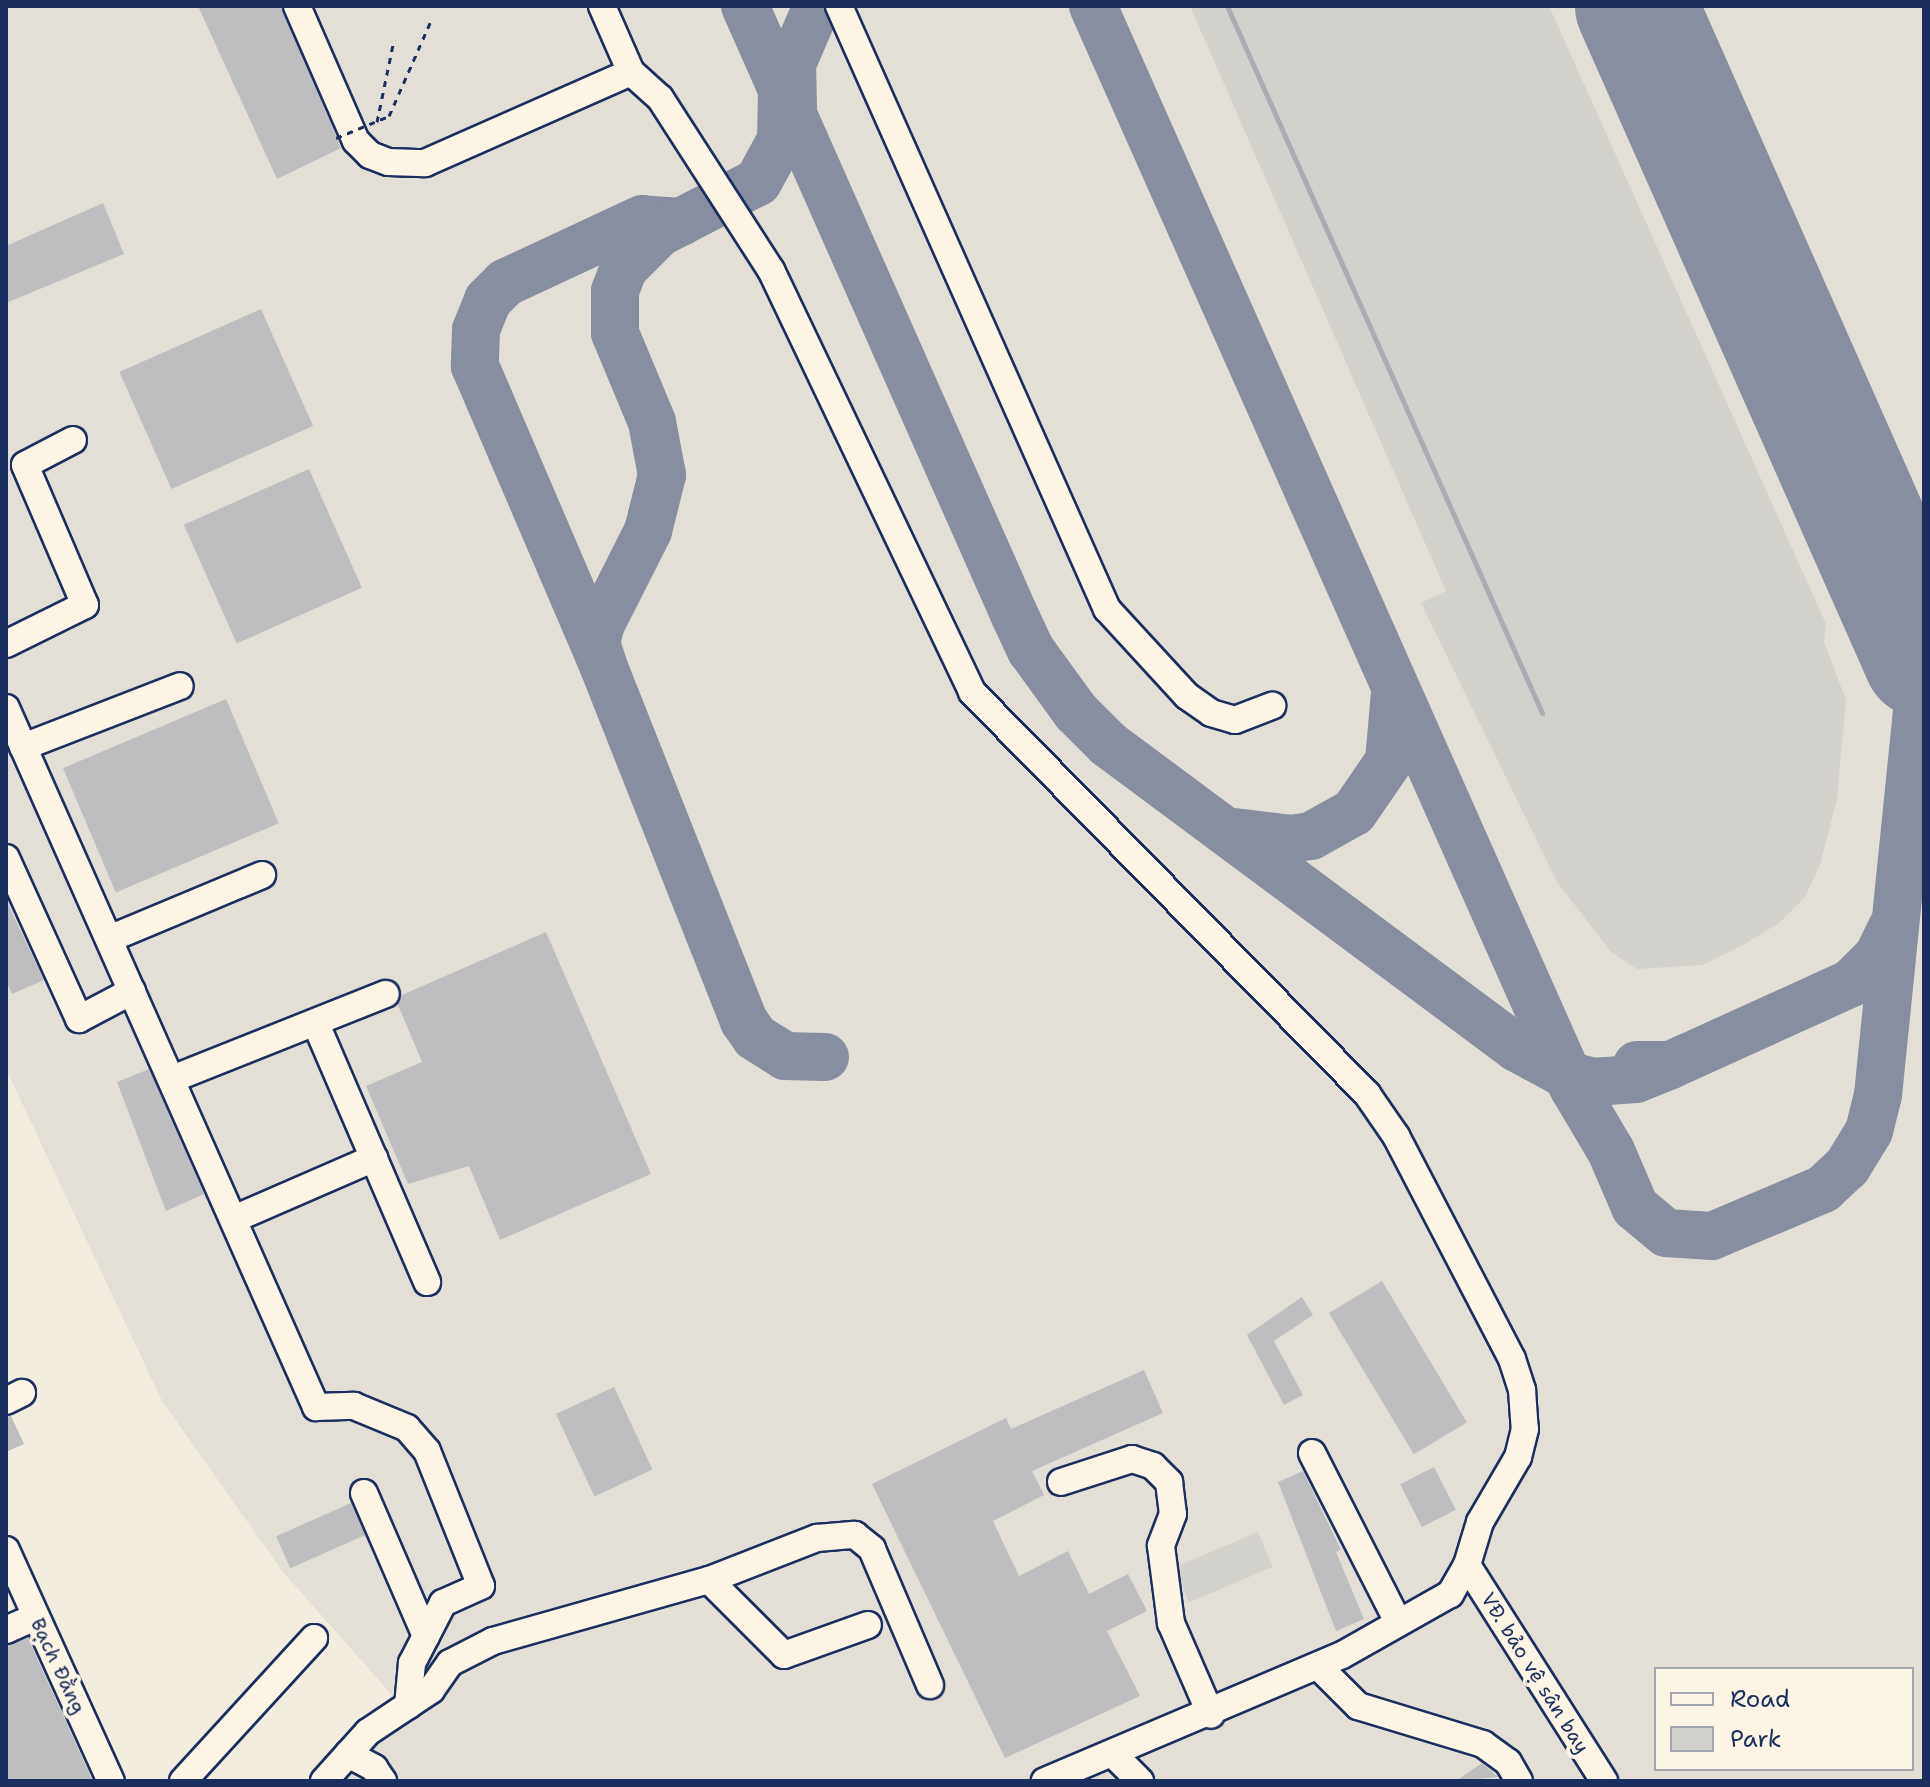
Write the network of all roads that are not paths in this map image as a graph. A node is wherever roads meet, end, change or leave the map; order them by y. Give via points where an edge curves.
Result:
1 (297, 6) edge
2 (602, 6) edge
3 (839, 6) edge
4 (631, 72) junction
5 (73, 440) dead end
6 (6, 644) edge
7 (180, 686) dead end
8 (1272, 706) dead end
9 (6, 708) edge
10 (19, 756) edge
11 (6, 858) edge
12 (262, 875) dead end
13 (109, 939) junction
14 (132, 991) junction
15 (386, 994) dead end
16 (316, 1024) junction
17 (172, 1079) junction
18 (374, 1158) junction
19 (234, 1219) junction
20 (427, 1282) dead end
21 (1312, 1453) dead end
22 (1061, 1482) dead end
23 (364, 1493) dead end
24 (6, 1550) edge
25 (1467, 1565) junction
26 (709, 1580) junction
27 (35, 1617) junction
28 (1398, 1622) junction
29 (868, 1625) dead end
30 (6, 1630) edge
31 (426, 1636) junction
32 (314, 1638) dead end
33 (1318, 1666) junction
34 (930, 1685) dead end
35 (408, 1706) junction
36 (1211, 1715) junction
37 (348, 1754) junction
38 (1114, 1755) junction
39 (111, 1781) edge
40 (183, 1781) edge
41 (324, 1781) edge
42 (383, 1781) edge
43 (1046, 1781) edge
44 (1140, 1781) edge
45 (1519, 1781) edge
46 (1604, 1781) edge

1 - 4 street via 356,141 370,155 388,162 425,163
2 - 4 street
3 - 8 street via 1107,609 1187,696 1211,713 1235,720
4 - 25 street via 660,98 771,270 972,692 1345,1070 1396,1136 1512,1359 1526,1408 1518,1457 1480,1522
5 - 6 street via 25,465 85,605
7 - 10 street
9 - 10 street
10 - 13 street
11 - 14 street via 79,1019
12 - 13 street
13 - 14 street
14 - 17 street
15 - 16 street
16 - 17 street
16 - 18 street
17 - 19 street
18 - 19 street
18 - 20 street
19 - 31 street via 316,1407 354,1406 407,1428 427,1451 481,1586 443,1603
21 - 28 street
22 - 36 street via 1132,1459 1153,1466 1169,1482 1173,1514 1161,1546 1171,1623
23 - 31 street
24 - 27 street, Bạch Đằng
25 - 28 street via 1450,1594
25 - 46 street, VĐ. bảo vệ sân bay
26 - 29 street via 784,1655
26 - 34 street via 817,1538 855,1535 872,1549
26 - 35 street via 493,1641 450,1663 431,1690
27 - 30 street
27 - 39 street, Bạch Đằng
28 - 33 street
31 - 35 street via 412,1663
32 - 40 street
33 - 36 street
33 - 45 street via 1358,1706 1483,1744 1508,1762
35 - 37 street via 368,1732
36 - 38 street
37 - 41 street
37 - 42 street via 374,1768
38 - 43 street
38 - 44 street

